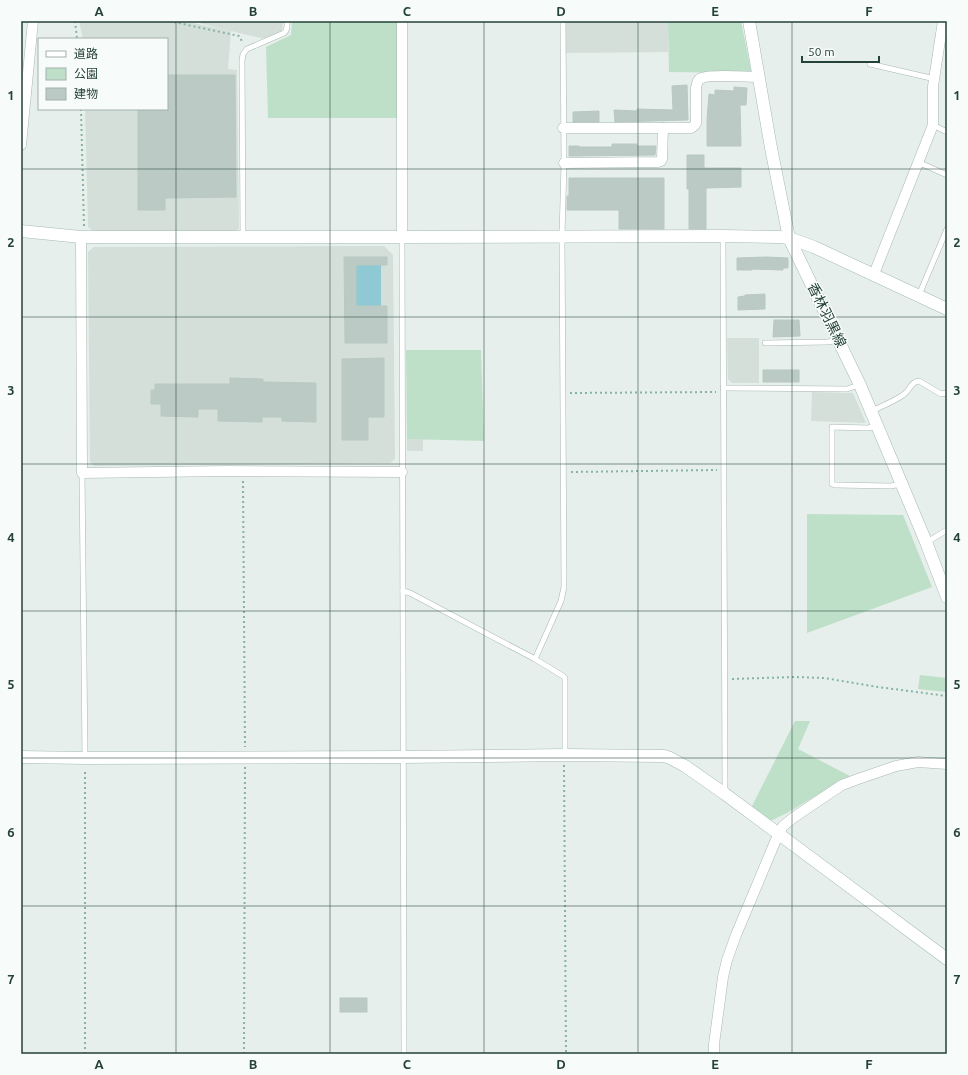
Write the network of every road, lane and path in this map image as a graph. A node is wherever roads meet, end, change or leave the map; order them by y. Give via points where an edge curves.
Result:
1 (33, 21) edge
2 (75, 21) edge
3 (170, 21) edge
4 (287, 21) edge
5 (402, 21) edge
6 (563, 21) edge
7 (750, 21) edge
8 (943, 21) edge
9 (77, 38) edge
10 (247, 50) junction
11 (870, 64) dead end
12 (759, 77) junction
13 (934, 79) junction
14 (81, 110) edge
15 (932, 126) junction
16 (563, 128) junction
17 (663, 128) junction
18 (947, 132) edge
19 (21, 145) edge
20 (918, 162) junction
21 (564, 163) junction
22 (947, 175) edge
23 (947, 229) edge
24 (21, 231) edge
25 (562, 236) junction
26 (723, 236) junction
27 (81, 237) junction
28 (243, 237) junction
29 (402, 237) junction
30 (789, 238) junction
31 (874, 274) junction
32 (919, 295) junction
33 (947, 309) edge
34 (838, 338) junction
35 (765, 343) dead end
36 (860, 384) junction
37 (723, 390) junction
38 (563, 392) junction
39 (947, 394) edge
40 (872, 411) junction
41 (878, 426) junction
42 (724, 470) junction
43 (402, 472) junction
44 (564, 472) junction
45 (82, 473) junction
46 (902, 484) junction
47 (947, 530) edge
48 (926, 542) junction
49 (403, 591) junction
50 (947, 596) edge
51 (535, 659) junction
52 (724, 679) junction
53 (947, 696) edge
54 (565, 755) junction
55 (21, 757) edge
56 (403, 757) junction
57 (85, 758) junction
58 (947, 764) edge
59 (725, 794) junction
60 (779, 834) junction
61 (947, 959) edge
62 (85, 1054) edge
63 (404, 1054) edge
64 (566, 1054) edge
65 (714, 1054) edge

1 - 19 street
2 - 9 path
3 - 10 path via 238,36
4 - 10 lane via 286,32
5 - 29 street
6 - 16 lane
7 - 12 street, 香林羽黒線
8 - 13 street
10 - 28 lane via 242,61
11 - 13 lane
12 - 17 street via 700,78 696,88 695,125 691,128
12 - 30 street, 香林羽黒線
13 - 15 street
14 - 27 path via 84,224
15 - 18 lane
15 - 20 street
16 - 17 street
16 - 21 lane
17 - 21 street via 661,161
20 - 22 lane
20 - 31 street
21 - 25 lane
23 - 32 lane
24 - 27 street
25 - 26 street
25 - 29 street
25 - 38 lane
26 - 30 street
26 - 37 lane
27 - 28 street
27 - 45 street
28 - 29 street
29 - 43 lane
30 - 31 street
30 - 34 street, 香林羽黒線
31 - 32 street
32 - 33 street
34 - 35 lane via 828,342
34 - 36 street, 香林羽黒線
36 - 37 lane via 848,389
36 - 40 street, 香林羽黒線
37 - 38 path
37 - 42 lane
38 - 44 lane
39 - 40 lane via 940,394 915,381 904,395
40 - 41 street, 香林羽黒線
41 - 46 street, 香林羽黒線
41 - 46 lane via 832,427 832,484
42 - 44 path
42 - 52 lane
43 - 45 street
43 - 49 lane
44 - 51 lane via 564,587 561,602
45 - 57 lane
46 - 48 street, 香林羽黒線
47 - 48 lane
48 - 50 street, 香林羽黒線
49 - 51 lane
49 - 56 lane
51 - 54 lane via 565,678
52 - 53 path via 824,678
52 - 59 lane
54 - 56 street
54 - 59 street via 664,756 685,766
54 - 64 path
55 - 57 street
56 - 57 street
56 - 63 lane
57 - 62 path
58 - 60 street via 910,763 842,785 793,818 783,826
59 - 60 street
60 - 61 street
60 - 65 street via 727,960

